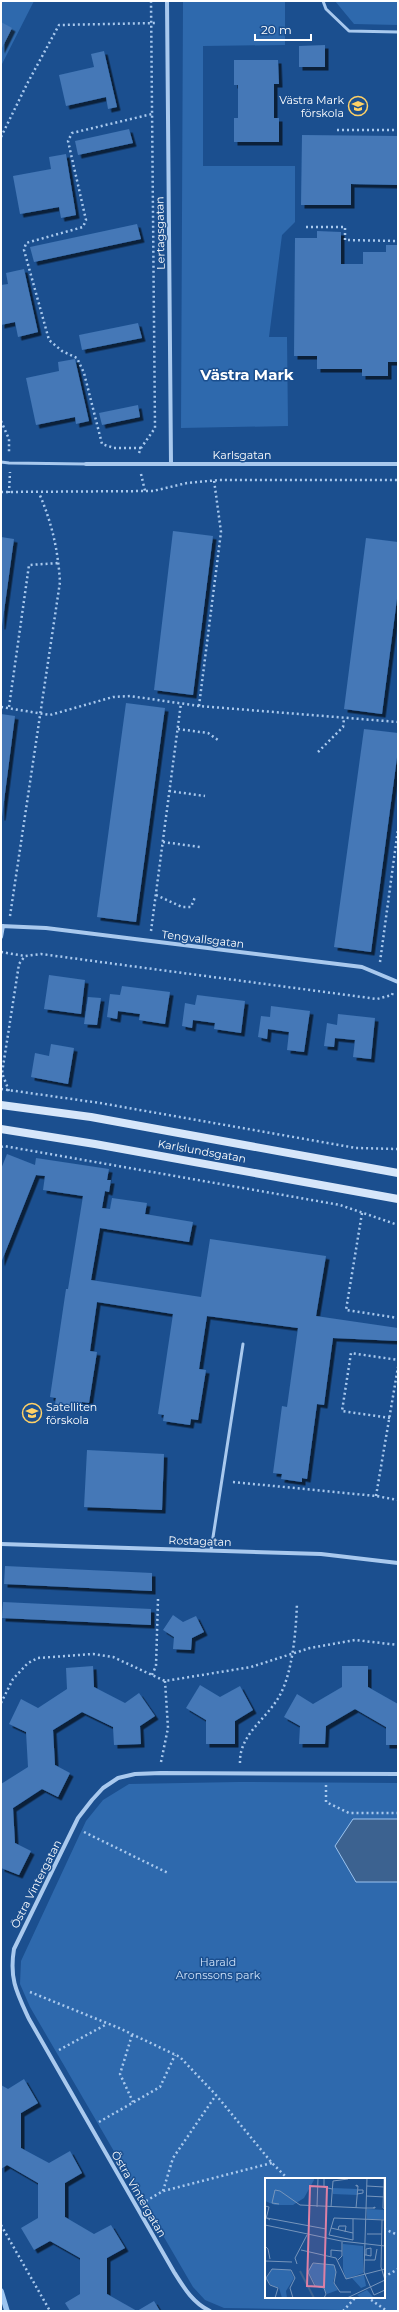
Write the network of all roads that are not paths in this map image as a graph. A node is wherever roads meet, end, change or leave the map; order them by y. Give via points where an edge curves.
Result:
1 (167, 1) edge
2 (323, 1) edge
3 (398, 32) edge
4 (1, 462) edge
5 (86, 464) joint
6 (171, 464) junction
7 (398, 464) edge
8 (2, 926) edge
9 (1, 937) edge
10 (398, 982) edge
11 (1, 1104) edge
12 (5, 1130) edge
13 (398, 1173) edge
14 (398, 1199) edge
15 (244, 1344) dead end
16 (1, 1544) edge
17 (211, 1550) junction
18 (398, 1563) edge
19 (398, 1774) edge
20 (210, 2311) edge

1 - 6 street, Lertagsgatan
2 - 3 lane via 326,9 349,32
4 - 5 lane
5 - 6 street, Karlsgatan
6 - 7 street, Karlsgatan
8 - 9 street, Tengvallsgatan
8 - 10 street, Tengvallsgatan via 46,928 362,968
11 - 13 main road, Karlslundsgatan via 90,1117
12 - 14 main road, Karlslundsgatan via 197,1161
15 - 17 lane
16 - 17 street, Rostagatan
17 - 18 street, Rostagatan via 321,1554
19 - 20 street, Östra Vintergatan via 161,1773 135,1774 118,1778 92,1800 74,1828 14,1950 13,1984 29,2020 187,2292

